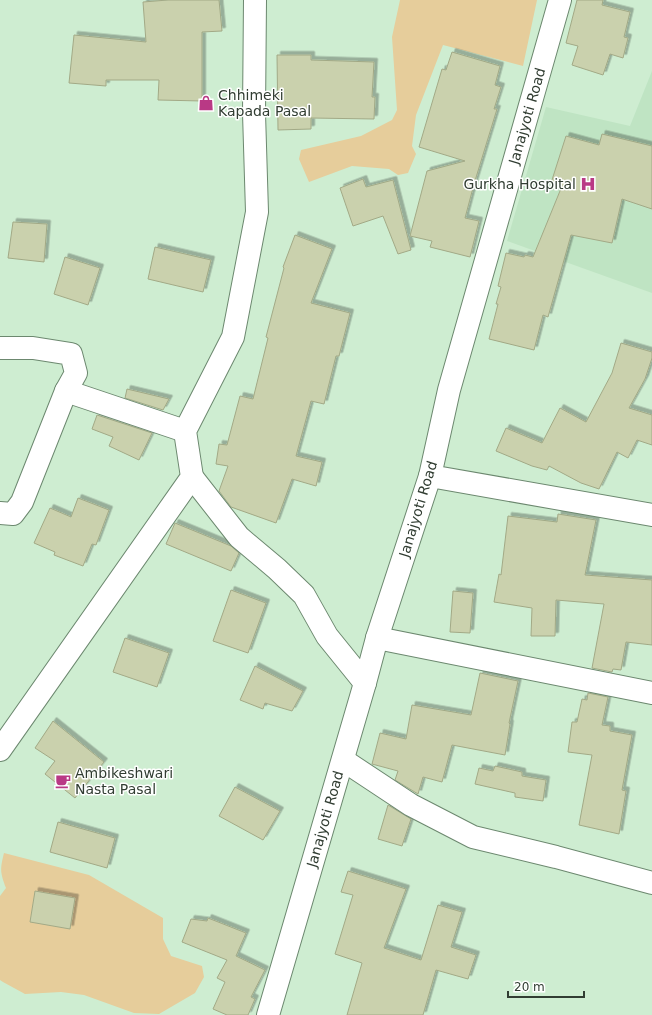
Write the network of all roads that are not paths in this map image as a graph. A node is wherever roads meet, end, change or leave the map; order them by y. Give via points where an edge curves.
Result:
1 (255, 0) edge
2 (560, 0) edge
3 (0, 348) edge
4 (66, 391) junction
5 (185, 431) junction
6 (430, 476) junction
7 (192, 477) junction
8 (0, 513) edge
9 (652, 515) edge
10 (377, 638) junction
11 (365, 683) junction
12 (652, 693) edge
13 (0, 750) edge
14 (342, 760) junction
15 (652, 883) edge
16 (268, 1015) edge

1 - 5 street via 254,113 257,212 233,337
2 - 6 street, Janajyoti Road via 449,390
3 - 4 street via 33,348 71,354 76,373
4 - 5 street
4 - 8 street via 22,502 13,514
5 - 7 street
6 - 9 street
6 - 10 street, Janajyoti Road
7 - 11 street via 239,537 278,569 304,595 327,636
7 - 13 street
10 - 11 street, Janajyoti Road
10 - 12 street
11 - 14 street, Janajyoti Road
14 - 15 street via 411,805 472,837
14 - 16 street, Janajyoti Road

